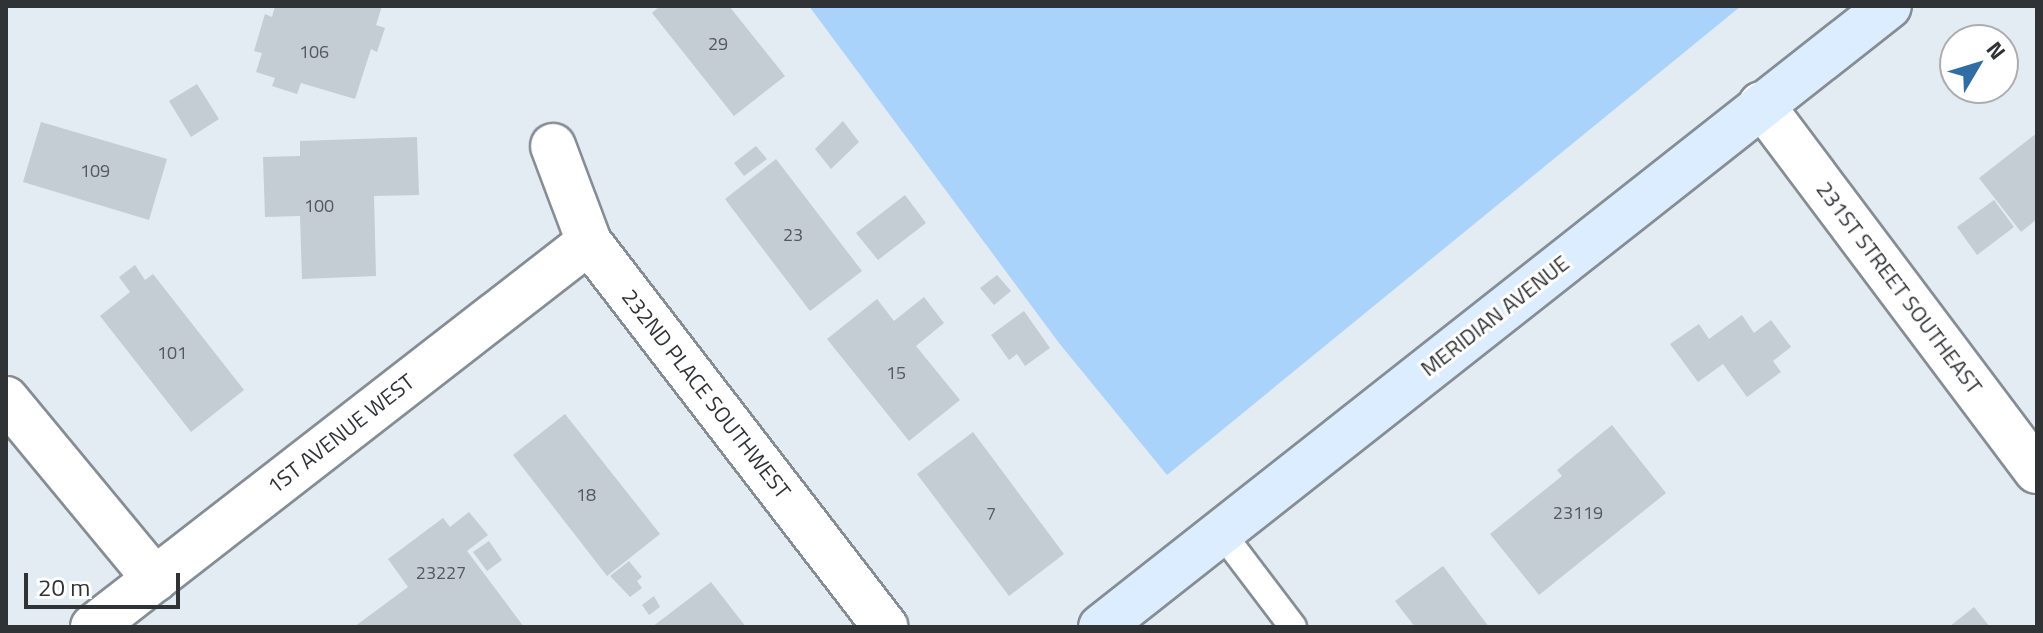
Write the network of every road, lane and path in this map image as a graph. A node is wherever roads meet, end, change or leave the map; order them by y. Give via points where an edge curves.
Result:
1 (1889, 6) edge
2 (1761, 104) junction
3 (553, 146) dead end
4 (589, 242) junction
5 (6, 399) edge
6 (2037, 471) edge
7 (1221, 532) junction
8 (155, 579) junction
9 (93, 627) edge
10 (886, 627) edge
11 (1101, 627) edge
12 (1293, 627) edge

1 - 2 main road, MERIDIAN AVENUE
2 - 6 street, 231ST STREET SOUTHEAST
2 - 7 main road, MERIDIAN AVENUE
3 - 4 street, 232ND PLACE SOUTHWEST
4 - 8 street, 1ST AVENUE WEST
4 - 10 street, 232ND PLACE SOUTHWEST
5 - 8 street
7 - 11 main road, MERIDIAN AVENUE
7 - 12 lane
8 - 9 street, 1ST AVENUE WEST

